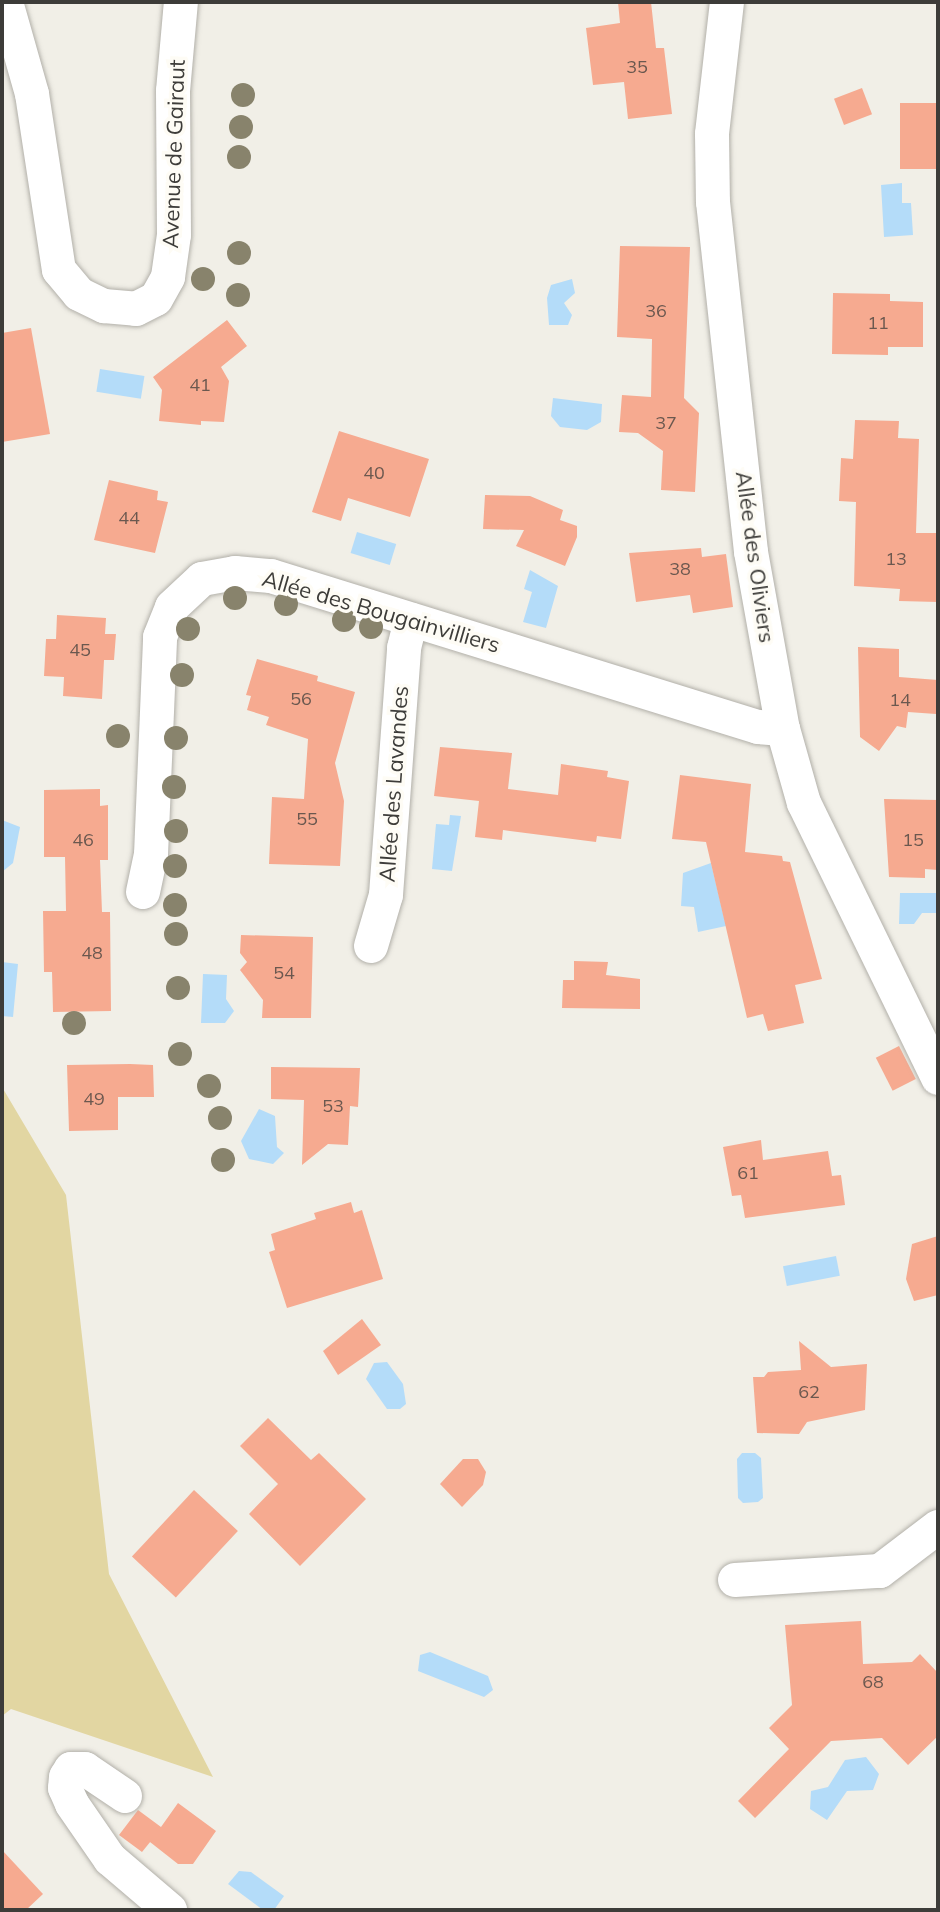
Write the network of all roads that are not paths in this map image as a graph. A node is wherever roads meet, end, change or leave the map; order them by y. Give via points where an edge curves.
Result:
1 (6, 2) edge
2 (181, 2) edge
3 (727, 2) edge
4 (411, 620) junction
5 (783, 729) junction
6 (143, 892) dead end
7 (371, 946) dead end
8 (938, 1078) edge
9 (938, 1527) edge
10 (735, 1580) dead end
11 (125, 1796) dead end
12 (170, 1910) edge

1 - 2 street, Avenue de Gairaut via 32,94 59,270 79,294 104,306 136,309 156,299 168,277 174,235 173,91
3 - 5 street, Allée des Oliviers via 712,134 713,202 751,552
4 - 5 street, Allée des Bougainvilliers via 758,727
4 - 6 street, Allée des Bougainvilliers via 271,576 235,573 202,579 182,596 160,637 151,855
4 - 7 street, Allée des Lavandes via 404,648 386,895
5 - 8 street, Allée des Oliviers via 804,803
9 - 10 street via 880,1571
11 - 12 street via 85,1769 71,1769 66,1777 72,1804 110,1859

